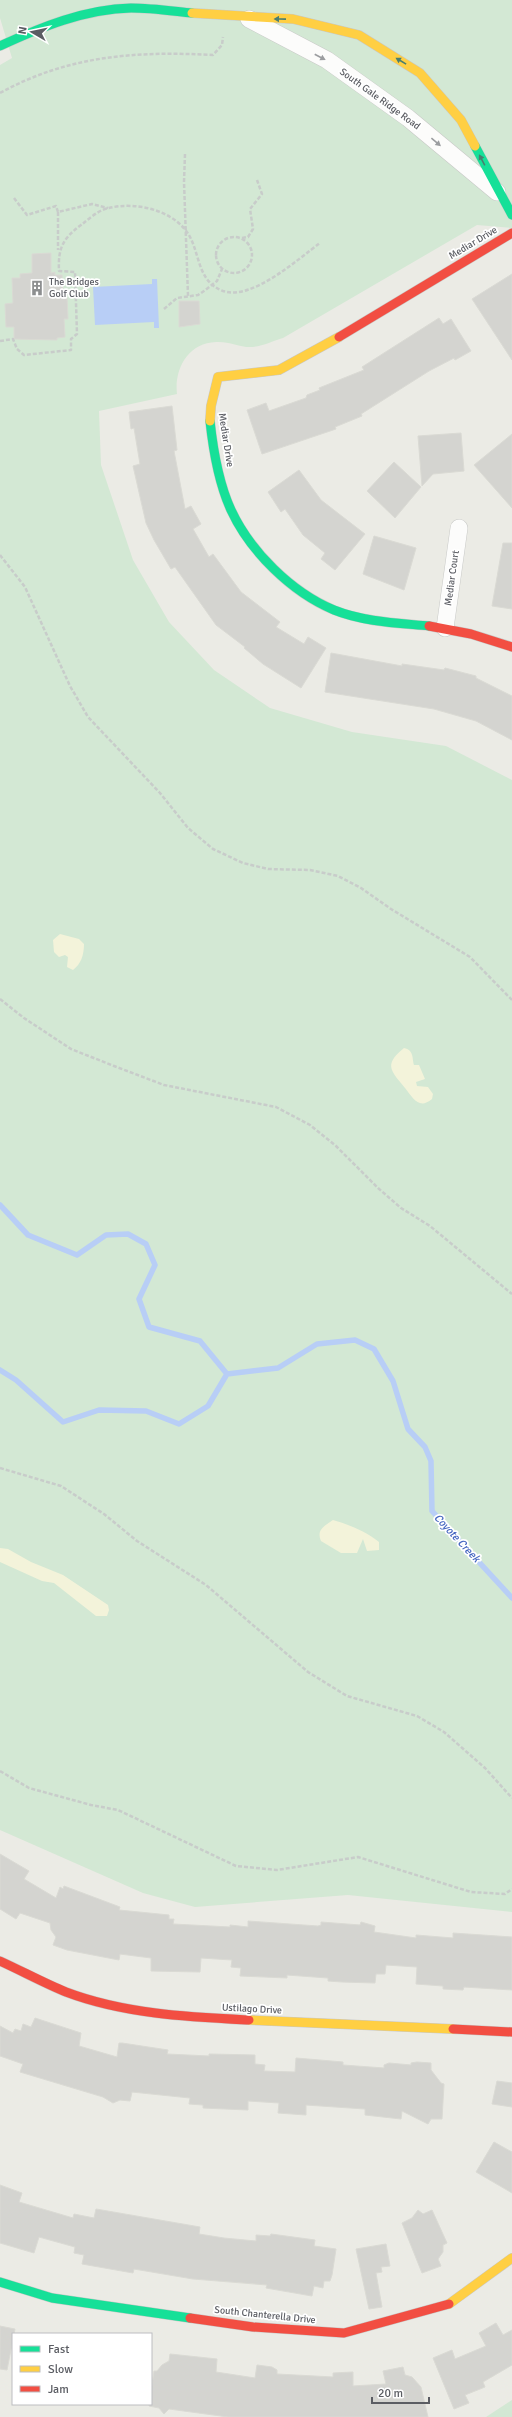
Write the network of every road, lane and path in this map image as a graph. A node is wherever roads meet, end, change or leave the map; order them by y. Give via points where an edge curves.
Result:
1 (228, 17) junction
2 (249, 18) junction
3 (0, 46) edge
4 (0, 93) edge
5 (185, 154) dead end
6 (257, 180) dead end
7 (500, 194) junction
8 (14, 198) dead end
9 (108, 208) junction
10 (58, 212) junction
11 (512, 215) edge
12 (187, 231) junction
13 (512, 233) edge
14 (242, 238) junction
15 (320, 243) dead end
16 (58, 251) junction
17 (222, 269) junction
18 (212, 283) junction
19 (188, 296) junction
20 (164, 309) dead end
21 (0, 341) edge
22 (459, 528) dead end
23 (0, 555) edge
24 (445, 628) junction
25 (512, 647) edge
26 (0, 999) edge
27 (512, 1000) edge
28 (512, 1294) edge
29 (0, 1468) edge
30 (0, 1771) edge
31 (512, 1798) edge
32 (512, 1889) edge
33 (0, 1961) edge
34 (512, 2032) edge
35 (512, 2258) edge
36 (0, 2282) edge

1 - 2 street, South Gale Ridge Road
1 - 3 street, South Gale Ridge Road via 131,8 92,13 38,28
1 - 4 path via 222,45 213,55 144,53 94,60 50,70
2 -> 7 street, South Gale Ridge Road via 336,66 408,118
7 -> 2 street, South Gale Ridge Road via 461,120 420,73 359,35 293,19
5 - 12 path
6 - 14 path via 262,194 250,209 253,229 248,237
7 - 11 street, South Gale Ridge Road
8 - 10 path via 27,215 56,206
9 - 10 path via 92,204
9 - 12 path via 145,208 163,213 178,221
9 - 16 path via 76,228
10 - 16 path
12 - 18 path via 205,278
12 - 19 path
13 - 24 street, Mediar Drive via 331,342 279,370 218,377 210,410 213,440 231,510 262,554 283,576 305,594 334,610 367,619
14 - 17 path via 230,236 220,242 216,259
14 - 17 path via 250,247 252,259 249,265 233,274
15 - 18 path via 270,280 250,288 234,292 222,291
16 - 21 path via 59,271 75,272 77,334 71,339 71,350 24,355 17,349 13,339
17 - 18 path via 217,281
18 - 19 path via 198,295
19 - 20 path via 177,298
22 - 24 street, Mediar Court
23 - 27 path via 25,587 70,686 88,717 160,793 188,828 213,849 243,863 268,869 310,870 338,876 361,888 470,957
24 - 25 street, Mediar Drive
26 - 28 path via 71,1049 164,1085 276,1107 310,1124 390,1198 458,1248
29 - 31 path via 61,1486 104,1514 137,1541 206,1584 308,1672 347,1696 417,1716 444,1732 485,1768
30 - 32 path via 29,1788 118,1810 236,1866 277,1870 358,1857 471,1892 505,1894
33 - 34 street, Ustilago Drive via 67,1992 128,2008 189,2017
35 - 36 street, South Chanterella Drive via 446,2306 344,2333 253,2327 52,2298

